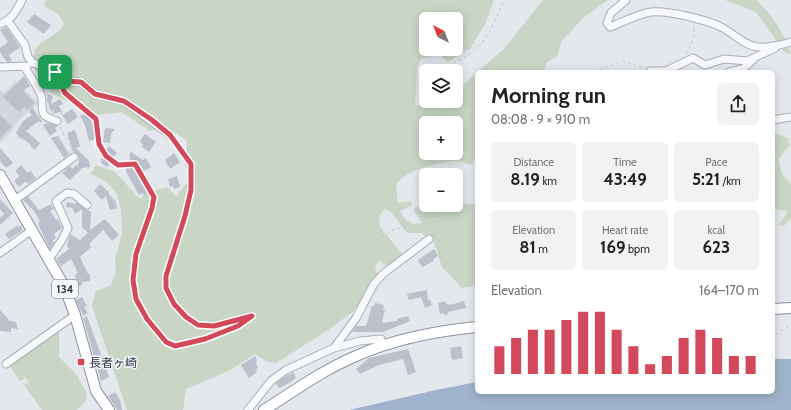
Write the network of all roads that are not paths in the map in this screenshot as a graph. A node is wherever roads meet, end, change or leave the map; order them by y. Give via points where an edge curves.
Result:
1 (22, 0) edge
2 (626, 0) edge
3 (8, 21) junction
4 (0, 24) edge
5 (791, 42) edge
6 (779, 46) junction
7 (754, 58) junction
8 (33, 63) junction
9 (0, 67) edge
10 (24, 67) junction
11 (666, 70) edge
12 (738, 70) edge
13 (791, 117) edge
14 (775, 120) edge
15 (57, 121) road end
16 (170, 135) road end
17 (74, 157) road end
18 (0, 175) edge
19 (3, 189) edge
20 (15, 200) junction
21 (87, 205) dead end
22 (32, 230) junction
23 (429, 239) road end
24 (0, 253) edge
25 (49, 259) junction
26 (775, 308) edge
27 (791, 308) edge
28 (75, 315) junction
29 (475, 327) edge
30 (383, 345) junction
31 (334, 348) junction
32 (6, 364) dead end
33 (109, 410) edge
34 (248, 410) edge
35 (264, 410) edge

1 - 3 street via 16,13
2 - 6 street via 611,13 607,23 610,27 651,12 680,15 722,27 756,47
3 - 4 street
3 - 8 street via 25,45 28,57
5 - 6 street
6 - 7 street
7 - 11 street via 742,61 724,59 705,65 693,58
7 - 12 street via 743,69
8 - 10 street
8 - 16 street via 52,70 65,81 81,82 95,94 124,101
9 - 10 street
10 - 15 street via 41,93 42,114
13 - 14 street
17 - 20 street
18 - 19 highway, 134
19 - 20 highway, 134
20 - 22 highway, 134
21 - 25 street via 74,194 67,193 56,201 68,228
22 - 24 street
22 - 25 highway, 134
23 - 31 street via 382,274 356,318
25 - 28 highway, 134 via 64,286
26 - 27 highway
28 - 32 street
28 - 33 highway, 134 via 96,391
29 - 30 highway via 419,336
30 - 31 street via 381,339 372,339
30 - 35 highway via 335,366
31 - 34 street via 279,374

